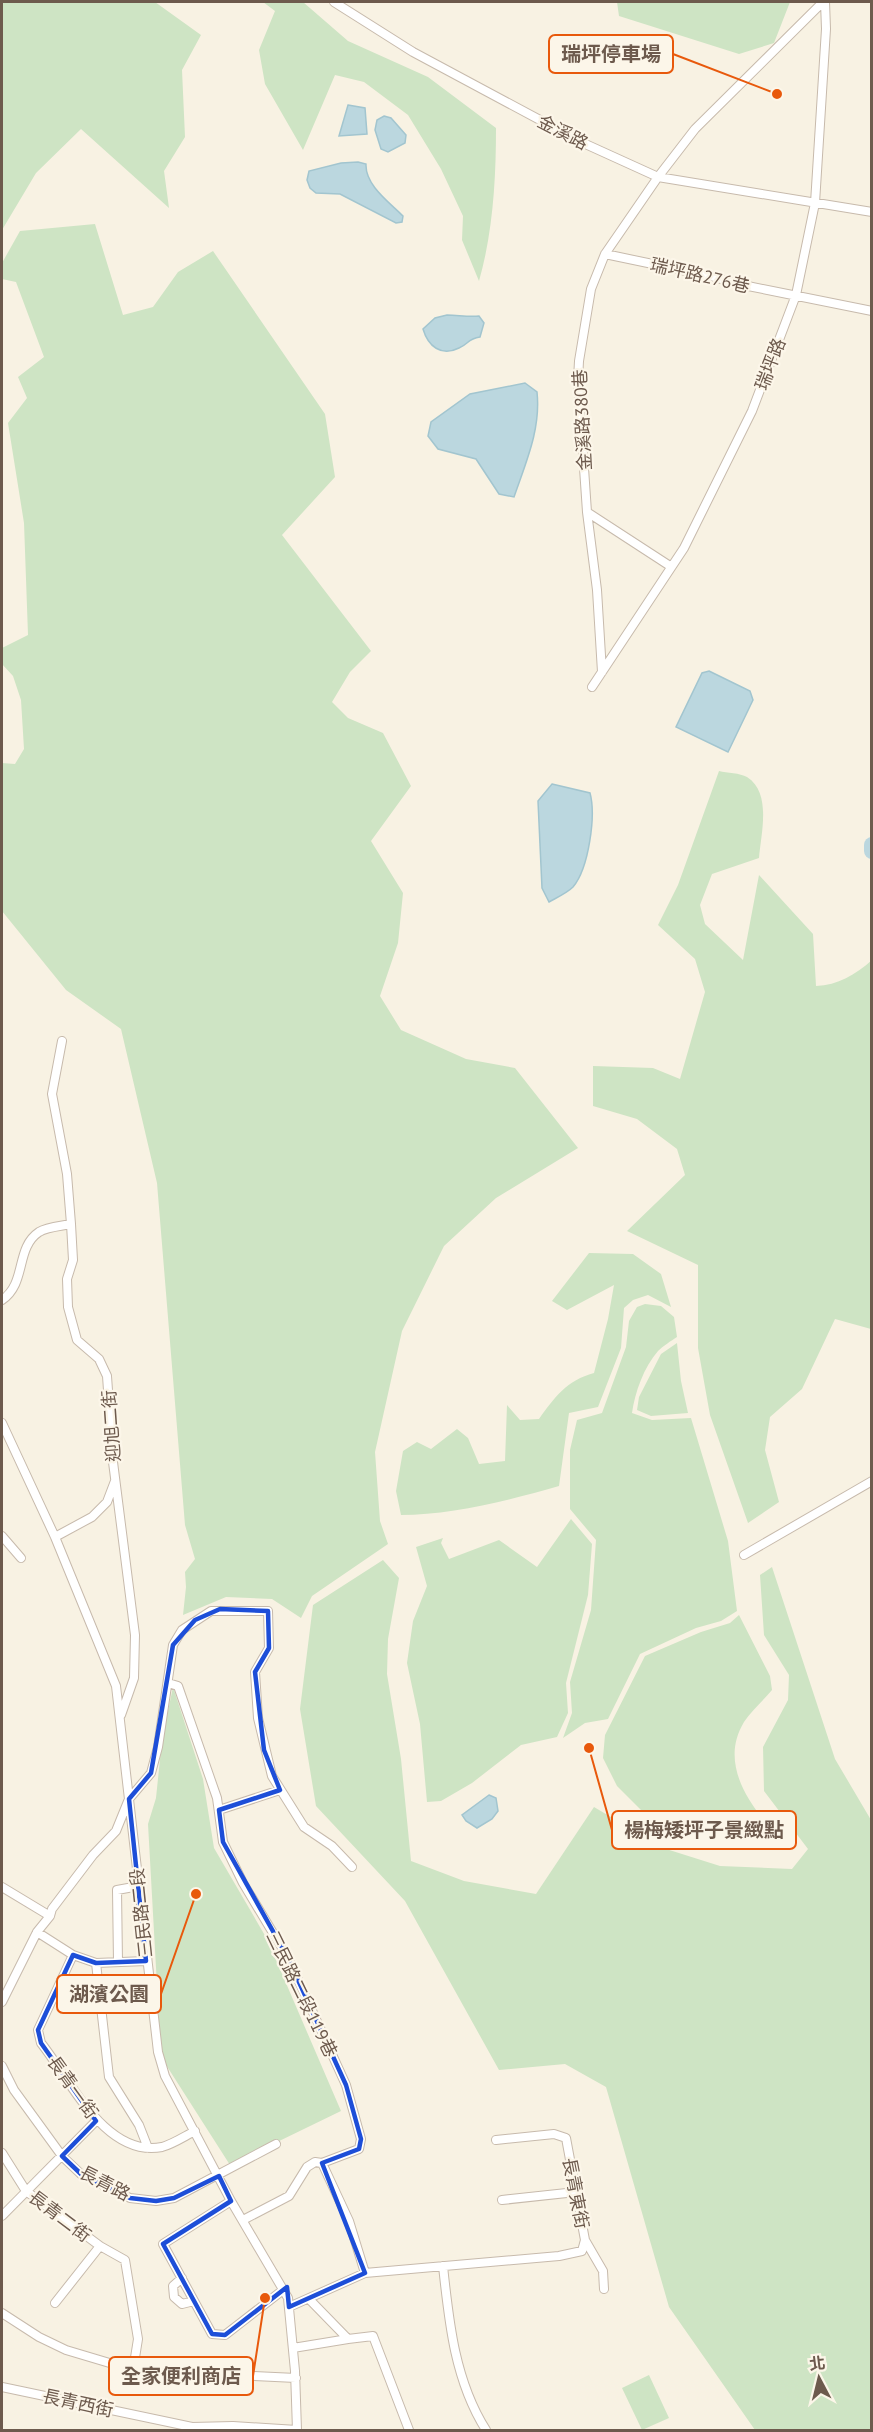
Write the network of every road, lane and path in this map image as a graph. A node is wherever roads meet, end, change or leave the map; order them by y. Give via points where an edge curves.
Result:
1 (334, 2) edge
2 (824, 2) edge
3 (658, 177) junction
4 (815, 203) junction
5 (872, 212) edge
6 (605, 254) junction
7 (796, 294) junction
8 (872, 311) edge
9 (587, 512) junction
10 (670, 566) junction
11 (602, 672) junction
12 (592, 687) dead end
13 (62, 1041) dead end
14 (71, 1224) junction
15 (2, 1300) edge
16 (2, 1423) edge
17 (116, 1479) junction
18 (872, 1481) edge
19 (2, 1536) edge
20 (56, 1537) junction
21 (744, 1555) dead end
22 (21, 1558) dead end
23 (168, 1683) junction
24 (121, 1716) junction
25 (280, 1790) junction
26 (129, 1799) junction
27 (219, 1810) junction
28 (352, 1868) dead end
29 (139, 1886) junction
30 (2, 1887) edge
31 (50, 1916) junction
32 (37, 1932) junction
33 (74, 1955) junction
34 (146, 1961) junction
35 (118, 1962) junction
36 (96, 1963) junction
37 (2, 2002) edge
38 (2, 2066) edge
39 (96, 2121) junction
40 (195, 2131) junction
41 (496, 2140) dead end
42 (276, 2144) dead end
43 (148, 2148) junction
44 (2, 2153) edge
45 (62, 2156) junction
46 (322, 2163) junction
47 (219, 2176) junction
48 (26, 2192) junction
49 (576, 2192) junction
50 (502, 2200) dead end
51 (231, 2201) junction
52 (2, 2216) edge
53 (243, 2220) junction
54 (585, 2240) junction
55 (100, 2246) junction
56 (443, 2266) junction
57 (365, 2273) junction
58 (182, 2278) junction
59 (604, 2289) dead end
60 (284, 2290) junction
61 (309, 2298) junction
62 (194, 2301) junction
63 (56, 2303) dead end
64 (289, 2307) junction
65 (2, 2313) edge
66 (348, 2339) junction
67 (293, 2348) junction
68 (134, 2370) junction
69 (296, 2378) junction
70 (2, 2387) edge
71 (194, 2429) edge
72 (297, 2430) edge
73 (409, 2430) edge
74 (486, 2430) edge

1 - 3 street, 金溪路 via 423,57 581,142
2 - 3 street, 金溪路380巷 via 695,129
2 - 4 street, 瑞坪路
3 - 4 street, 金溪路
3 - 6 street, 金溪路380巷
4 - 5 street, 金溪路
4 - 7 street, 瑞坪路
6 - 7 street, 瑞坪路276巷
6 - 9 street, 金溪路380巷 via 591,289 579,361
7 - 8 street, 瑞坪路276巷
7 - 10 street, 瑞坪路 via 752,411 684,548
9 - 10 street
9 - 11 street, 金溪路380巷
10 - 11 street, 瑞坪路
11 - 12 street, 瑞坪路
13 - 14 street, 迎旭二街 via 52,1094 67,1174
14 - 15 street via 40,1231 26,1244 18,1282
14 - 17 street, 迎旭二街 via 73,1260 67,1279 68,1307 77,1340 99,1359 107,1376
16 - 20 street, 三民路二段
17 - 20 street via 107,1503 92,1517
17 - 24 street, 迎旭二街 via 135,1635 134,1678
18 - 21 street
19 - 22 street
20 - 24 street, 三民路二段 via 116,1686
23 - 25 street via 173,1646 182,1630 195,1620 210,1611 268,1611 269,1648 255,1672 258,1718 264,1750
23 - 26 street via 151,1773
23 - 27 street, 三民路二段119巷 via 178,1686
24 - 26 street, 三民路二段
25 - 27 street
25 - 28 street via 304,1827 332,1846
26 - 29 street, 三民路二段
26 - 31 street via 117,1831 93,1855
27 - 46 street, 三民路二段119巷 via 223,1842 243,1884 288,1958 346,2085 361,2139 359,2149
29 - 34 street, 三民路二段
29 - 35 street via 117,1890
30 - 31 street
31 - 32 street
32 - 33 street
32 - 37 street
33 - 36 street
33 - 39 street, 長青一街 via 38,2030 41,2043
34 - 35 street
34 - 40 street, 三民路二段 via 158,2052 165,2076
35 - 36 street
36 - 43 street via 109,2077 140,2125
38 - 45 street, 長青路 via 14,2090
39 - 43 street, 長青一街 via 122,2139
39 - 45 street
40 - 43 street via 163,2146
40 - 47 street, 三民路二段
41 - 49 street, 長青東街 via 554,2134 566,2138
42 - 47 street, 長青路
44 - 48 street, 長青二街
45 - 47 street, 長青路 via 82,2175 130,2198 174,2198
45 - 48 street
46 - 53 street, 三民路二段119巷 via 307,2167 289,2196
46 - 57 street via 349,2221
47 - 51 street, 三民路二段
48 - 52 street
48 - 55 street, 長青二街
49 - 50 street
49 - 54 street, 長青東街
51 - 53 street, 三民路二段
51 - 58 street via 163,2244
53 - 60 street, 三民路二段
54 - 56 street, 長青東街 via 582,2251 571,2254
54 - 59 street via 603,2271
55 - 63 street, 長青二街
55 - 68 street via 125,2260 138,2339
56 - 57 street, 長青東街
56 - 74 street via 452,2343 463,2382
57 - 61 street, 長青東街
58 - 62 street
58 - 62 street via 173,2286 174,2297 182,2304
60 - 62 street via 225,2335 212,2334
60 - 64 street, 三民路二段
61 - 64 street, 長青東街
61 - 66 street
64 - 67 street, 三民路二段
65 - 68 street via 66,2350
66 - 67 street
66 - 73 street via 373,2336
67 - 69 street, 三民路二段
68 - 69 street
69 - 72 street, 三民路二段
70 - 71 street, 長青西街
71 - 72 street, 長青西街 via 233,2426

